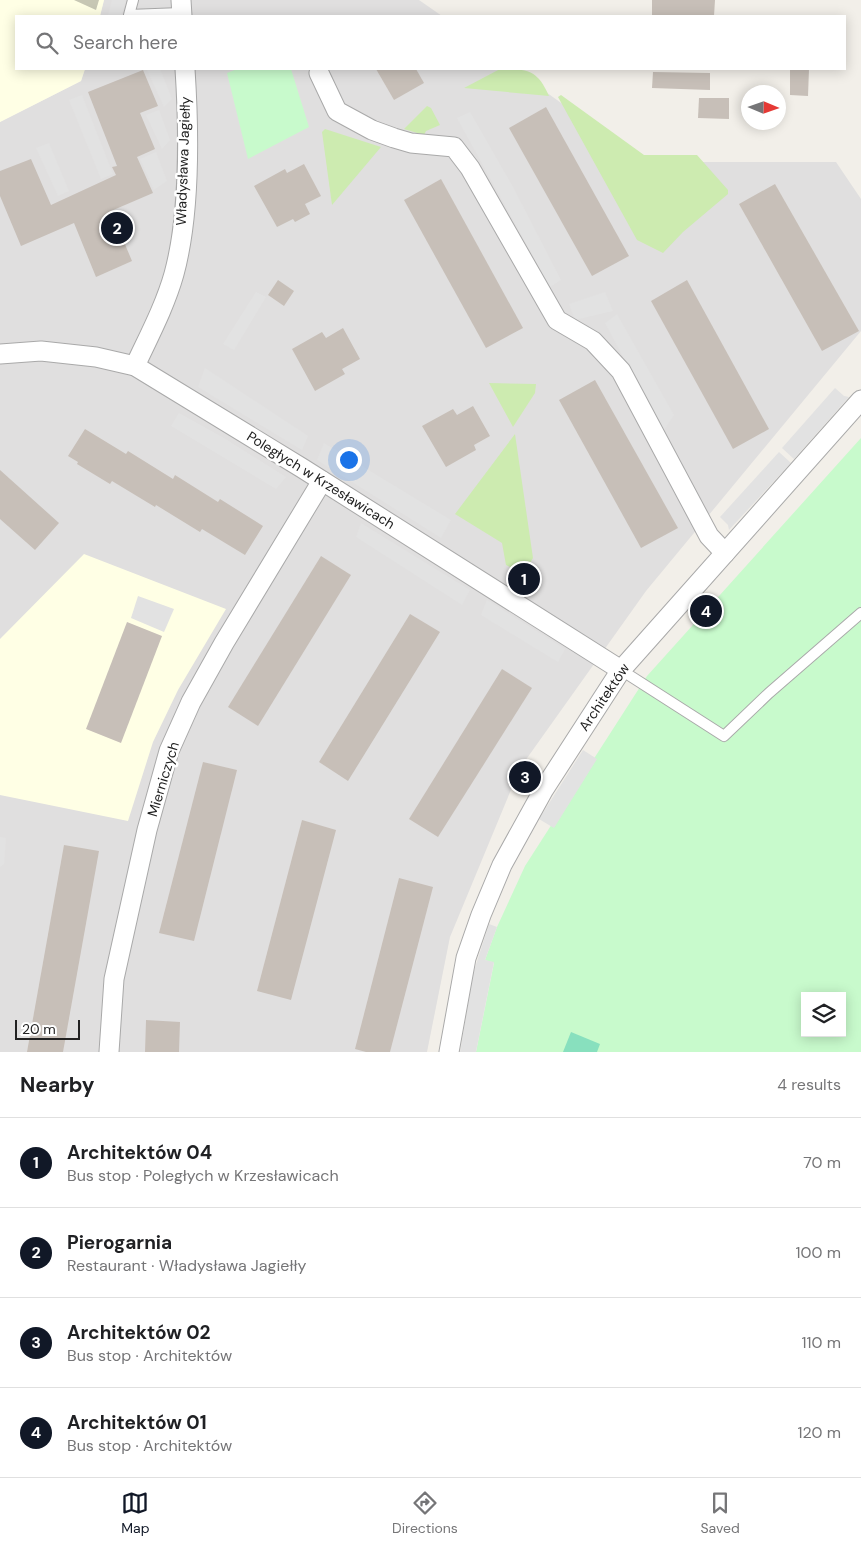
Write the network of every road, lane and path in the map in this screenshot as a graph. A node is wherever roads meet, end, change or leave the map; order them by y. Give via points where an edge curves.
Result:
1 (133, 0) edge
2 (181, 10) edge
3 (185, 70) edge
4 (319, 73) dead end
5 (0, 354) edge
6 (135, 366) junction
7 (861, 400) edge
8 (322, 481) junction
9 (725, 553) junction
10 (861, 613) edge
11 (621, 670) junction
12 (109, 1052) edge
13 (449, 1052) edge

1 - 2 lane via 129,15
3 - 6 street, Władysława Jagiełły via 186,180 178,258 168,291
4 - 9 street via 337,111 372,130 402,140 454,147 470,168 557,320 593,341 621,370 709,536
5 - 6 street, Poległych w Krzesławicach via 41,351 96,357
6 - 8 street, Poległych w Krzesławicach
7 - 9 street, Architektów
8 - 11 street, Poległych w Krzesławicach
8 - 12 street, Mierniczych via 224,643 169,751 147,830 114,979
9 - 11 street, Architektów
10 - 11 lane via 768,693 724,736
11 - 13 street, Architektów via 544,789 499,871 466,958

